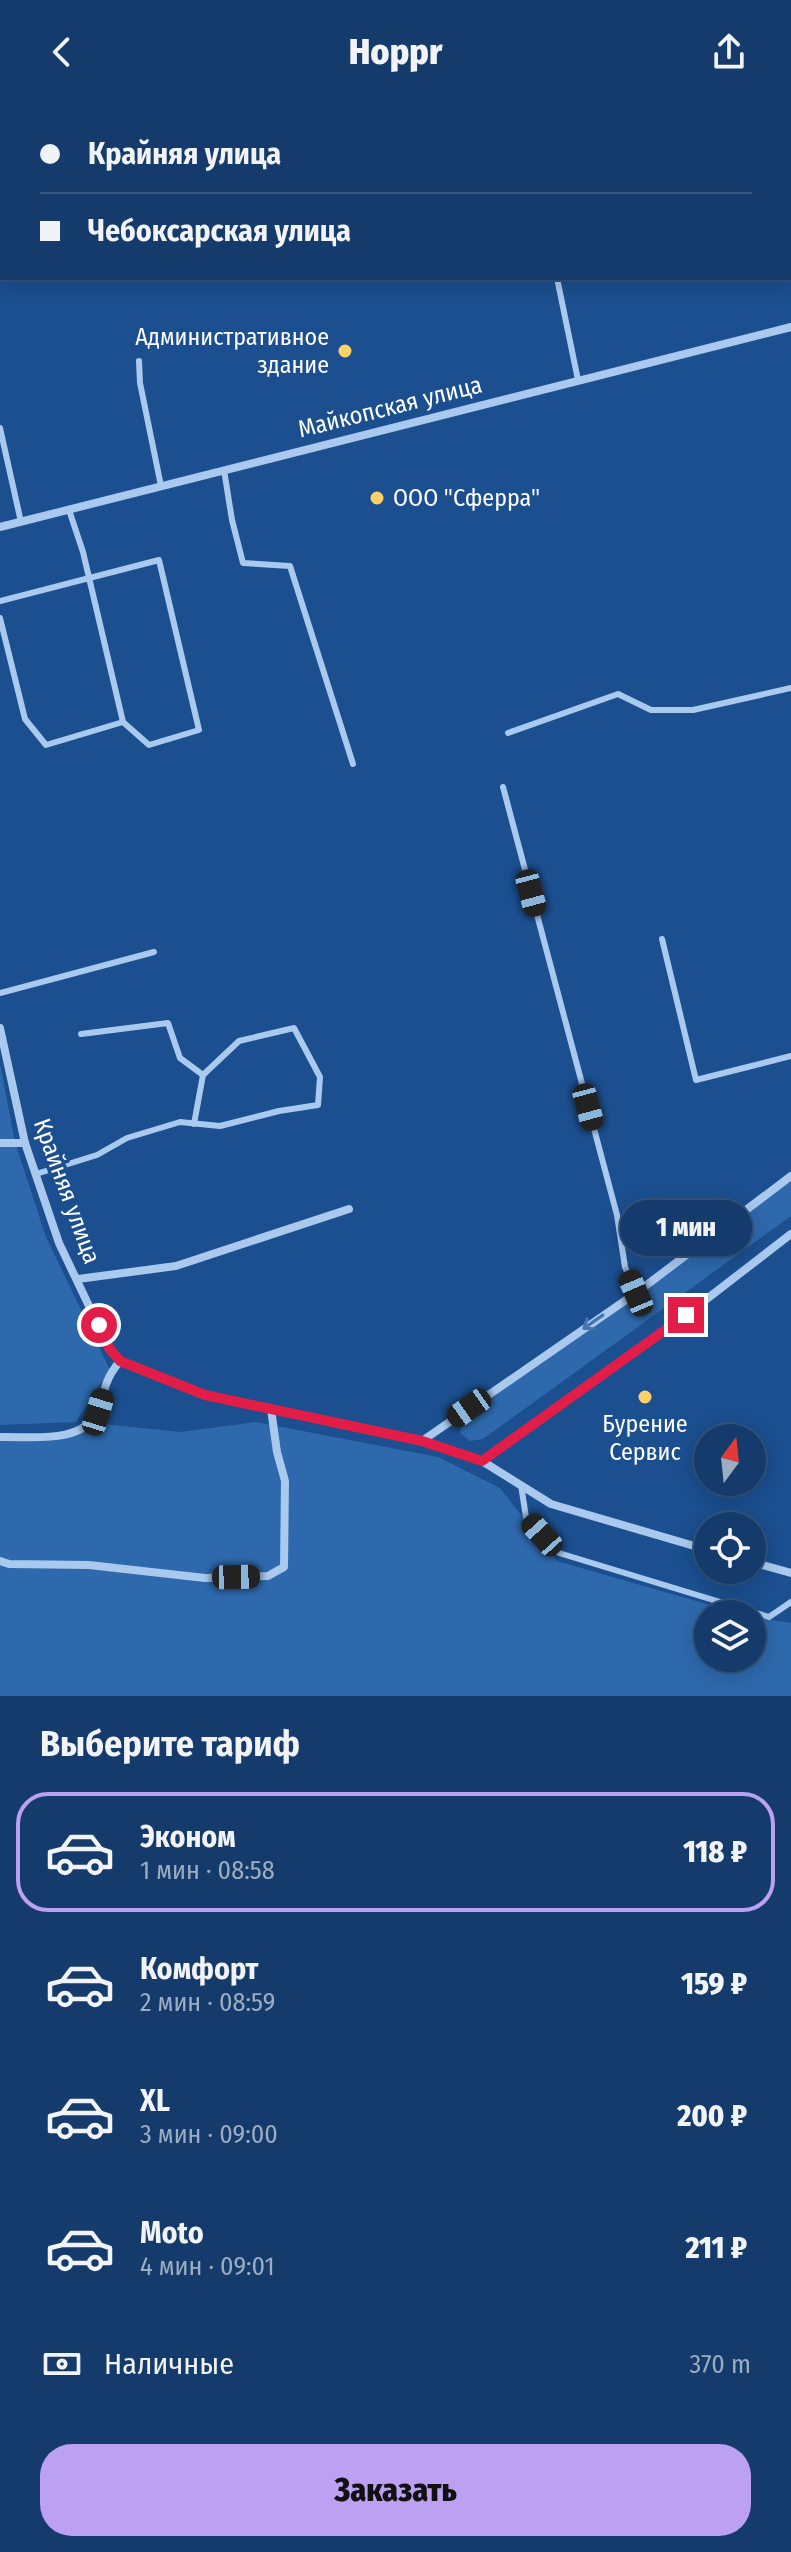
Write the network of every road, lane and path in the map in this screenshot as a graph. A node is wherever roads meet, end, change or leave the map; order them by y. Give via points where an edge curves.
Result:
1 (557, 280) edge
2 (791, 327) edge
3 (139, 361) dead end
4 (578, 380) junction
5 (0, 428) edge
6 (224, 470) junction
7 (161, 486) junction
8 (69, 510) junction
9 (21, 522) junction
10 (0, 527) edge
11 (89, 578) junction
12 (0, 601) edge
13 (0, 618) edge
14 (791, 688) edge
15 (123, 722) junction
16 (508, 733) dead end
17 (353, 764) dead end
18 (503, 787) dead end
19 (662, 939) dead end
20 (154, 952) dead end
21 (0, 993) edge
22 (81, 1034) dead end
23 (1, 1035) edge
24 (791, 1056) edge
25 (203, 1075) junction
26 (194, 1124) junction
27 (0, 1143) edge
28 (25, 1143) junction
29 (36, 1174) junction
30 (791, 1176) edge
31 (349, 1209) dead end
32 (791, 1234) edge
33 (78, 1279) junction
34 (636, 1293) junction
35 (120, 1361) junction
36 (271, 1409) junction
37 (0, 1437) edge
38 (422, 1441) junction
39 (482, 1461) junction
40 (521, 1485) junction
41 (694, 1546) edge
42 (0, 1561) edge
43 (766, 1566) edge
44 (791, 1573) edge
45 (791, 1602) edge

1 - 4 lane
2 - 4 street, Майкопская улица
3 - 7 lane
4 - 6 street, Майкопская улица
5 - 9 lane
6 - 7 street, Майкопская улица
6 - 17 lane via 243,563 290,566
7 - 8 street, Майкопская улица
8 - 9 street, Майкопская улица
8 - 11 lane
9 - 10 street, Майкопская улица
11 - 12 lane
11 - 15 lane
11 - 15 lane via 159,560 199,730 149,745
13 - 15 lane via 25,719 46,745
14 - 16 lane via 693,710 651,710 618,694
18 - 34 lane via 617,1215 625,1267
19 - 24 lane via 696,1080
20 - 21 lane
22 - 25 lane via 168,1023 180,1058
23 - 28 street, Крайняя улица
25 - 26 lane
25 - 26 lane via 239,1041 294,1028 320,1077 318,1105 220,1126
26 - 29 lane via 180,1122 127,1138 97,1155
27 - 28 street
28 - 29 street, Крайняя улица
29 - 33 street, Крайняя улица via 59,1243
30 - 34 street
31 - 33 street via 176,1266
32 - 39 street
33 - 35 street, Крайняя улица
34 -> 38 street
35 - 36 street via 205,1395
35 - 37 street via 98,1412 84,1427 53,1436
36 - 38 street
36 - 42 street via 285,1481 284,1567 268,1576 205,1578
38 - 39 street
39 - 40 street
40 - 41 street via 551,1504
40 - 45 lane via 526,1517 559,1553 769,1617
43 - 44 street

